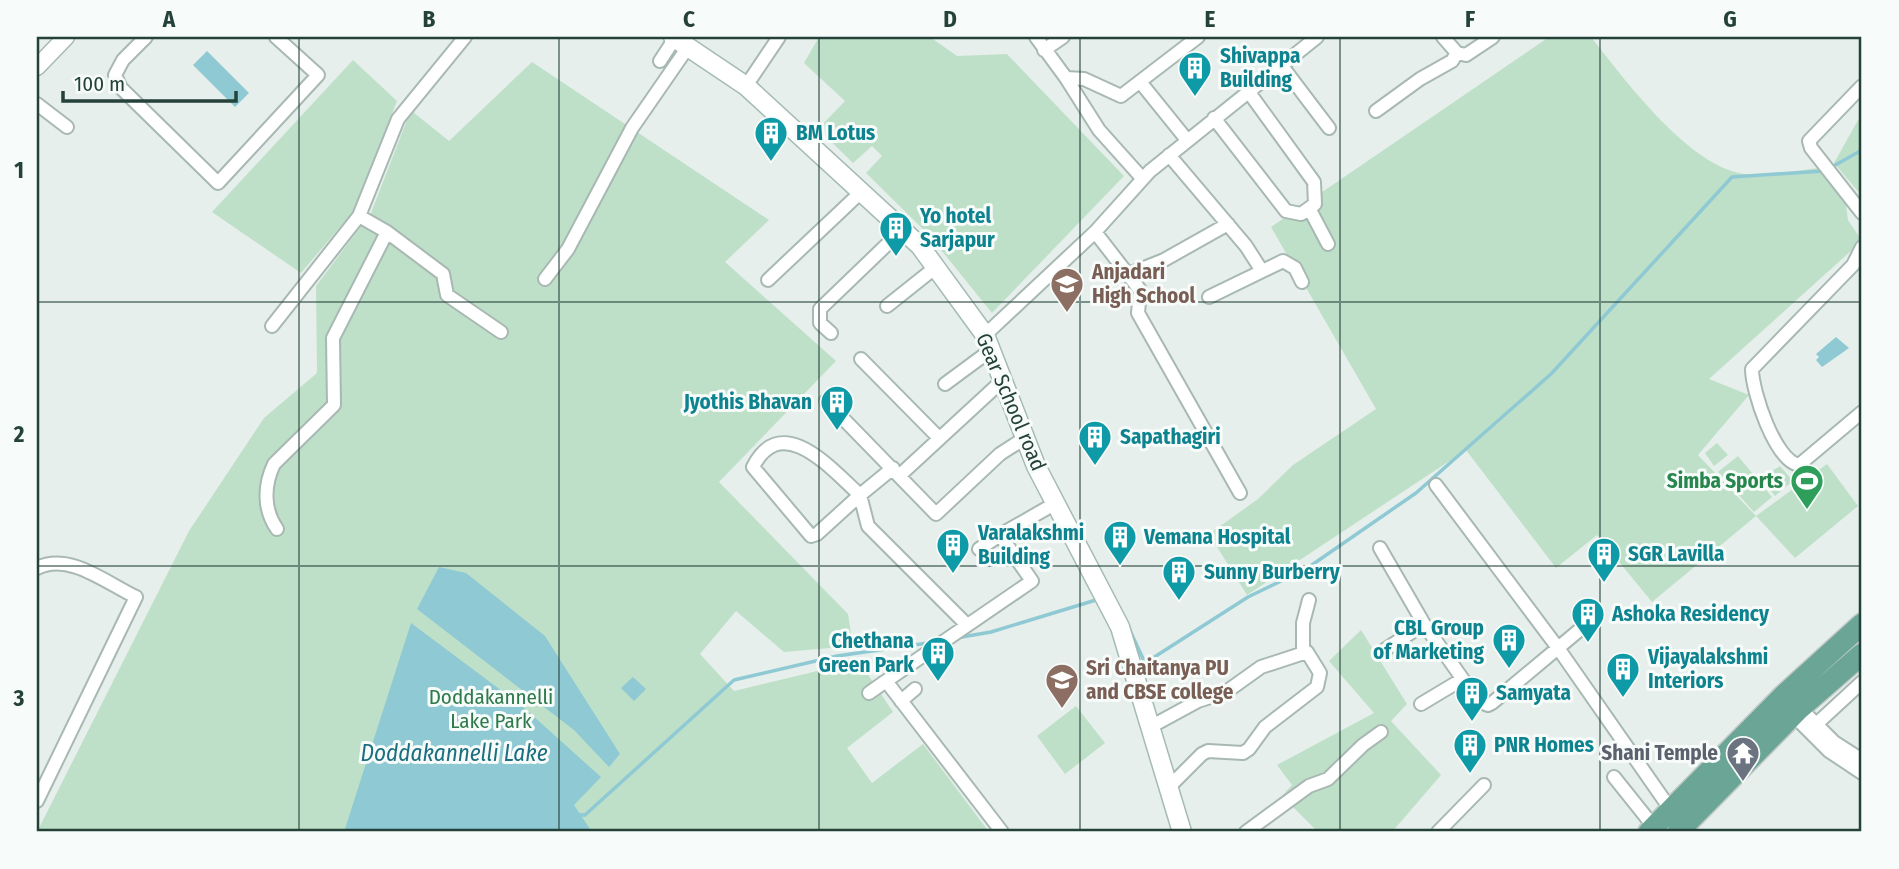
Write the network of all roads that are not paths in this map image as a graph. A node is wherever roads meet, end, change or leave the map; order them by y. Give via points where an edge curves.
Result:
1 (66, 37) edge
2 (146, 37) edge
3 (276, 37) edge
4 (466, 37) edge
5 (778, 37) edge
6 (1036, 37) edge
7 (1063, 37) edge
8 (1198, 37) edge
9 (1317, 37) edge
10 (1443, 37) edge
11 (1493, 37) edge
12 (680, 40) edge
13 (1044, 50) junction
14 (1457, 53) junction
15 (660, 61) dead end
16 (1282, 66) junction
17 (37, 67) edge
18 (1066, 79) junction
19 (1141, 83) junction
20 (746, 86) junction
21 (1862, 86) edge
22 (1248, 91) junction
23 (37, 104) edge
24 (1376, 111) dead end
25 (1214, 118) junction
26 (67, 127) dead end
27 (1329, 128) dead end
28 (1187, 140) junction
29 (1169, 155) junction
30 (1142, 178) junction
31 (860, 193) junction
32 (1309, 208) junction
33 (1862, 212) edge
34 (359, 216) junction
35 (1228, 224) junction
36 (901, 231) junction
37 (387, 232) junction
38 (1095, 232) junction
39 (1328, 244) dead end
40 (1862, 247) edge
41 (936, 267) junction
42 (1858, 269) edge
43 (1262, 271) junction
44 (1129, 274) junction
45 (545, 279) dead end
46 (768, 280) dead end
47 (1302, 282) dead end
48 (1209, 297) dead end
49 (887, 306) dead end
50 (272, 326) dead end
51 (500, 332) dead end
52 (831, 333) dead end
53 (988, 342) junction
54 (861, 359) dead end
55 (1003, 380) junction
56 (945, 384) dead end
57 (825, 401) dead end
58 (1862, 412) edge
59 (939, 438) junction
60 (1025, 438) junction
61 (896, 472) junction
62 (1436, 485) dead end
63 (1240, 493) dead end
64 (860, 495) junction
65 (1056, 503) junction
66 (277, 529) dead end
67 (999, 535) junction
68 (1380, 548) dead end
69 (979, 549) dead end
70 (37, 568) edge
71 (1309, 600) dead end
72 (1595, 617) dead end
73 (1424, 624) junction
74 (1862, 624) edge
75 (967, 625) junction
76 (1558, 648) junction
77 (1303, 651) junction
78 (1382, 651) dead end
79 (1862, 654) edge
80 (1461, 680) junction
81 (886, 681) junction
82 (1862, 682) edge
83 (915, 689) dead end
84 (869, 693) dead end
85 (901, 701) junction
86 (1421, 704) dead end
87 (1796, 712) junction
88 (1152, 726) junction
89 (1812, 729) junction
90 (1381, 733) dead end
91 (1862, 760) edge
92 (1862, 773) edge
93 (1614, 777) dead end
94 (1484, 785) dead end
95 (1170, 786) junction
96 (37, 801) edge
97 (1671, 810) junction
98 (1651, 830) edge
99 (1002, 832) edge
100 (1182, 832) edge
101 (1246, 832) edge
102 (1438, 832) edge
103 (1678, 832) edge

1 - 17 street
2 - 3 street via 115,75 121,88 218,183 318,75
4 - 34 street via 398,119
5 - 20 street
6 - 13 street
7 - 13 street
8 - 19 street
9 - 16 street
10 - 14 street
11 - 14 street via 1466,55
12 - 15 street
12 - 20 main road, Gear School road
12 - 45 street via 574,240
13 - 18 street
14 - 24 street via 1452,61
16 - 22 street
16 - 27 street
18 - 19 street via 1084,79 1121,96
18 - 30 street via 1099,130
19 - 28 street
20 - 31 main road, Gear School road via 801,145
21 - 33 street via 1810,137 1809,144
22 - 25 street
22 - 32 street via 1314,182 1315,204
23 - 26 street
25 - 28 street
25 - 32 street via 1281,207 1295,216
28 - 29 street
29 - 30 street
29 - 35 street
30 - 38 street
31 - 36 main road, Gear School road
31 - 46 street
32 - 39 street
34 - 37 street
34 - 50 street
35 - 43 street
35 - 44 street
36 - 41 main road, Gear School road
36 - 52 street via 820,309 820,323
37 - 51 street via 443,274 447,295
37 - 66 street via 333,338 334,405 274,464 269,476 267,511
38 - 44 street
38 - 53 street
40 - 42 street
41 - 49 street
41 - 53 main road, Gear School road
42 - 58 street via 1757,362 1752,383 1776,445 1794,464 1799,465
43 - 47 street via 1286,262
43 - 48 street
44 - 63 street via 1140,290 1138,313
53 - 55 main road, Gear School road
53 - 56 street
54 - 59 street
55 - 59 street
55 - 60 main road, Gear School road
57 - 61 street
59 - 61 street
60 - 61 street via 1000,454 936,514
60 - 65 main road, Gear School road
61 - 64 street
62 - 76 street
64 - 64 street via 811,452 790,441 764,452 753,467 811,536
64 - 75 street via 868,526
65 - 67 street
65 - 88 main road, Gear School road via 1112,611
67 - 69 street
67 - 75 street via 1032,581
68 - 73 street
70 - 96 street via 65,562 136,597
71 - 77 street
72 - 76 street
73 - 78 street
73 - 80 street
74 - 97 main road via 1784,695
75 - 81 street
76 - 80 street via 1488,705 1478,701
76 - 97 street
77 - 88 street via 1261,667 1226,692 1198,701
77 - 95 street via 1310,653 1320,673 1317,687 1265,727 1249,749 1243,753 1208,751
79 - 87 main road
80 - 86 street
81 - 84 street
81 - 85 street
82 - 89 street
83 - 85 street
85 - 99 street
87 - 89 street
87 - 103 main road
88 - 95 main road, Gear School road
89 - 91 street
89 - 92 street via 1829,751
90 - 101 street via 1328,779 1309,786
93 - 98 street
94 - 102 street
95 - 100 main road, Gear School road
97 - 98 main road

